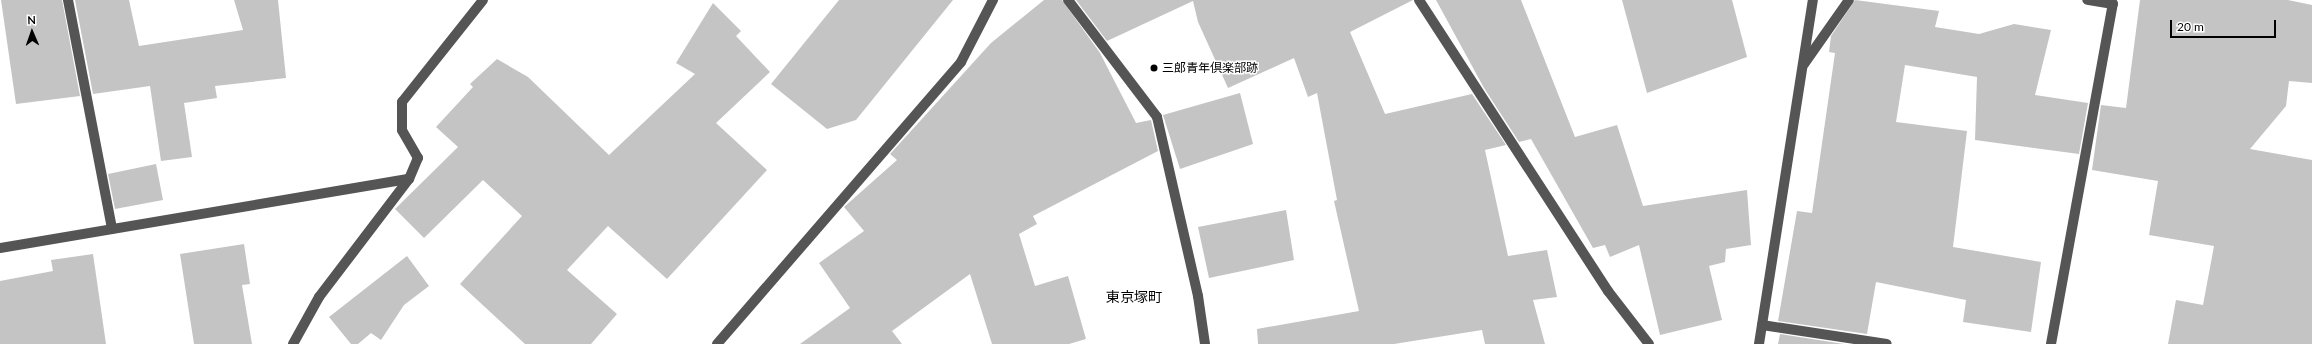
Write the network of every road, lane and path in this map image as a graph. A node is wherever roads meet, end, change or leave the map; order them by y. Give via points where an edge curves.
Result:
1 (68, 0) edge
2 (483, 0) edge
3 (993, 0) edge
4 (1068, 0) edge
5 (1419, 0) edge
6 (1813, 0) edge
7 (1849, 0) edge
8 (2087, 0) edge
9 (1803, 66) junction
10 (409, 179) junction
11 (112, 229) junction
12 (0, 248) edge
13 (1762, 325) junction
14 (293, 344) edge
15 (718, 344) edge
16 (1205, 344) edge
17 (1649, 344) edge
18 (1759, 344) edge
19 (1887, 344) edge
20 (2052, 344) edge

1 - 11 street
2 - 10 street via 402,102 402,130 418,158
3 - 15 street via 961,62
4 - 16 street via 1157,117 1198,296
5 - 17 street via 1608,291
6 - 9 street
7 - 9 street
8 - 20 street via 2113,4
9 - 13 street
10 - 11 street
10 - 14 street via 319,297
11 - 12 street
13 - 18 street
13 - 19 street

